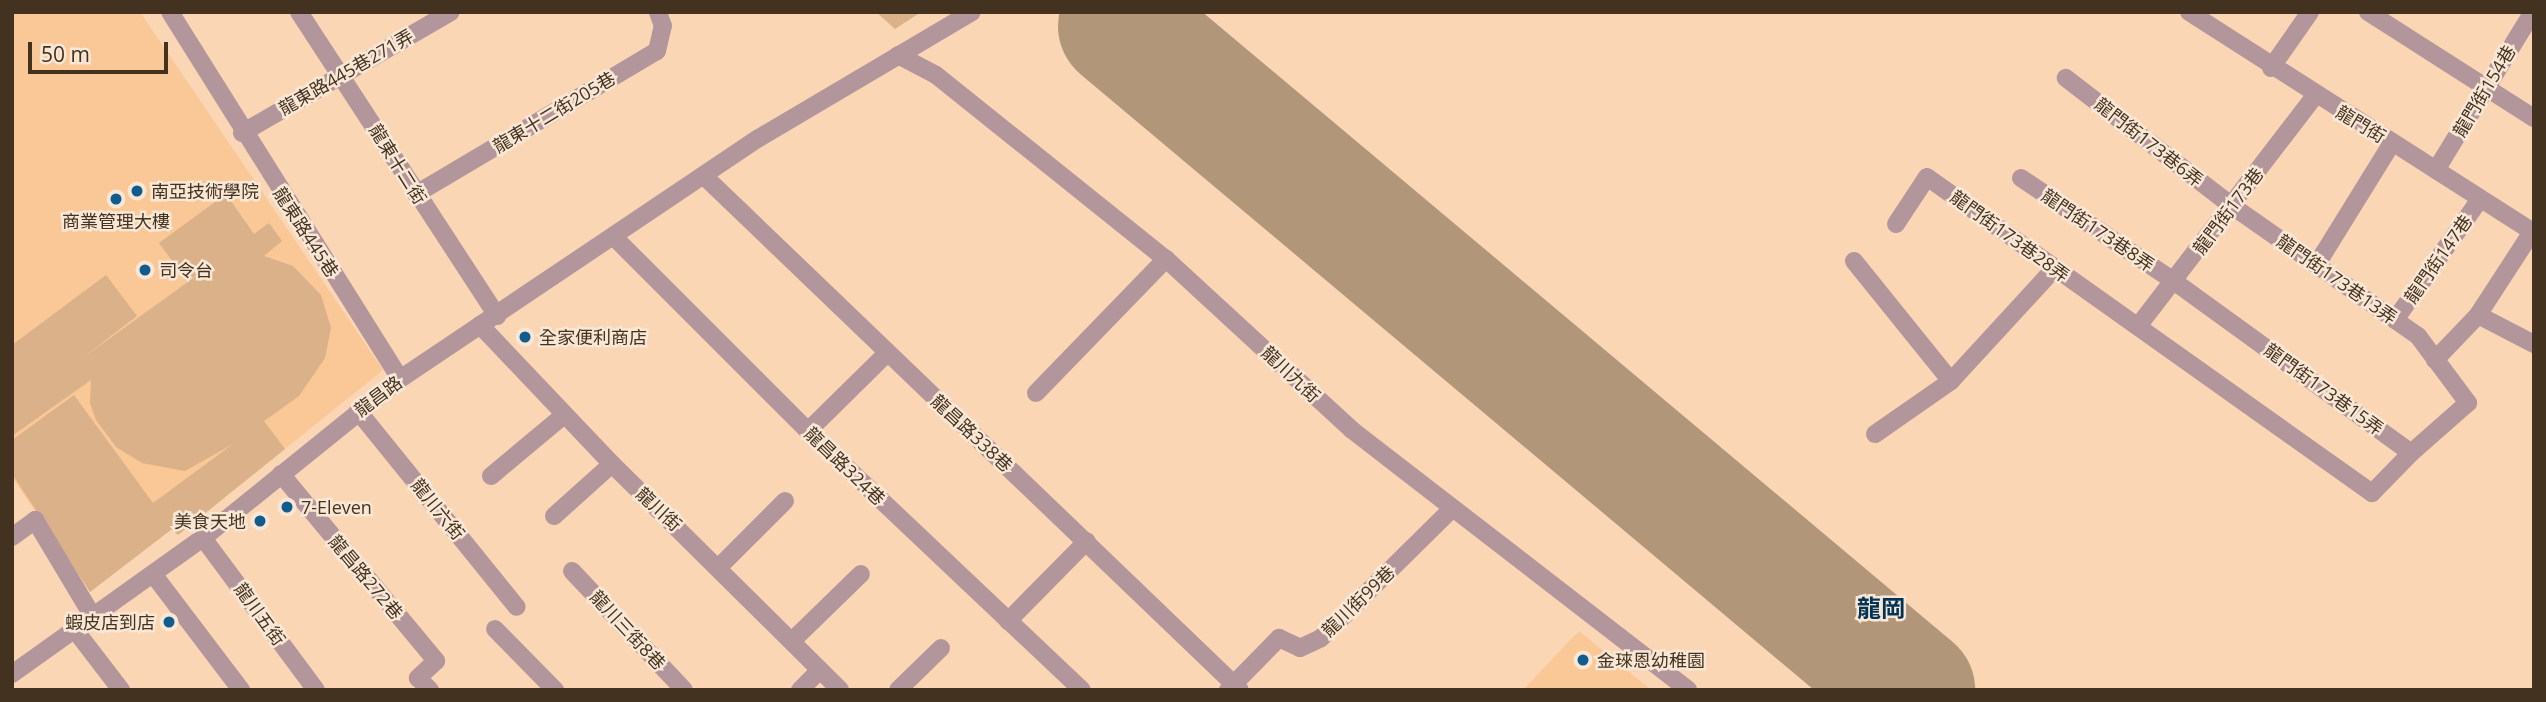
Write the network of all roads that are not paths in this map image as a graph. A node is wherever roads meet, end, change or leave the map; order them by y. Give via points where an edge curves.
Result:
1 (170, 12) edge
2 (299, 12) edge
3 (451, 12) edge
4 (658, 12) edge
5 (972, 12) edge
6 (2189, 12) edge
7 (2310, 12) edge
8 (2368, 12) edge
9 (2530, 24) edge
10 (898, 55) junction
11 (2271, 68) junction
12 (341, 74) junction
13 (2066, 78) dead end
14 (2485, 87) junction
15 (2315, 96) junction
16 (2534, 118) edge
17 (242, 133) junction
18 (2392, 143) junction
19 (2437, 170) junction
20 (705, 177) junction
21 (2021, 178) dead end
22 (416, 194) junction
23 (2480, 199) junction
24 (2232, 206) junction
25 (1896, 224) dead end
26 (2533, 232) edge
27 (614, 237) junction
28 (1166, 259) junction
29 (1854, 261) dead end
30 (2317, 264) junction
31 (2054, 270) junction
32 (2175, 282) junction
33 (2478, 315) junction
34 (497, 316) junction
35 (2395, 320) junction
36 (2140, 325) junction
37 (480, 326) junction
38 (2534, 344) edge
39 (887, 353) junction
40 (2435, 360) junction
41 (400, 379) junction
42 (1951, 381) junction
43 (1036, 393) dead end
44 (358, 411) junction
45 (564, 415) junction
46 (807, 431) junction
47 (1875, 434) dead end
48 (2411, 453) junction
49 (612, 464) junction
50 (281, 474) junction
51 (491, 476) dead end
52 (785, 501) dead end
53 (1451, 510) junction
54 (554, 516) dead end
55 (12, 537) edge
56 (203, 538) junction
57 (1087, 541) junction
58 (720, 566) junction
59 (572, 571) dead end
60 (153, 574) junction
61 (862, 574) dead end
62 (517, 607) dead end
63 (93, 617) junction
64 (1008, 621) junction
65 (495, 629) dead end
66 (75, 630) junction
67 (792, 641) junction
68 (941, 648) dead end
69 (820, 670) junction
70 (12, 674) edge
71 (424, 684) edge
72 (1234, 688) edge
73 (121, 690) edge
74 (241, 690) edge
75 (316, 690) edge
76 (555, 690) edge
77 (684, 690) edge
78 (800, 690) edge
79 (840, 690) edge
80 (898, 690) edge
81 (1082, 690) edge
82 (1688, 690) edge

1 - 17 street, 龍東路445巷
2 - 12 street, 龍東十二街
3 - 12 street, 龍東路445巷271弄
4 - 22 street, 龍東十二街205巷 via 663,26 657,51
5 - 10 street, 龍昌路
6 - 11 street, 龍門街
7 - 11 street
8 - 14 street
9 - 14 street, 龍門街154巷
10 - 20 street, 龍昌路 via 759,138
10 - 28 street, 龍川九街 via 936,75
11 - 15 street, 龍門街
12 - 17 street, 龍東路445巷271弄
12 - 22 street, 龍東十二街
13 - 24 street, 龍門街173巷6弄
14 - 16 street
14 - 19 street, 龍門街154巷
15 - 18 street, 龍門街
15 - 24 street, 龍門街173巷
17 - 41 street, 龍東路445巷
18 - 19 street, 龍門街
18 - 30 street
19 - 23 street, 龍門街
20 - 27 street, 龍昌路
20 - 39 street, 龍昌路338巷
21 - 32 street, 龍門街173巷8弄
22 - 34 street, 龍東十二街
23 - 26 street, 龍門街
23 - 35 street, 龍門街147巷
24 - 30 street, 龍門街173巷13弄
24 - 32 street, 龍門街173巷
25 - 31 street, 龍門街173巷28弄 via 1927,177
26 - 33 street
27 - 34 street, 龍昌路
27 - 46 street, 龍昌路324巷
28 - 43 street
28 - 53 street, 龍川九街 via 1352,430
29 - 42 street
30 - 35 street, 龍門街173巷13弄
31 - 36 street, 龍門街173巷28弄
31 - 42 street
32 - 36 street, 龍門街173巷
32 - 48 street, 龍門街173巷15弄
33 - 38 street
33 - 40 street
34 - 37 street, 龍昌路
35 - 40 street, 龍門街173巷13弄 via 2417,336
36 - 48 street, 龍門街173巷28弄 via 2372,493
37 - 41 street, 龍昌路
37 - 45 street, 龍川街
39 - 46 street
39 - 57 street, 龍昌路338巷
40 - 48 street, 龍門街173巷13弄 via 2468,403
41 - 44 street, 龍昌路
42 - 47 street
44 - 50 street, 龍昌路
44 - 62 street, 龍川六街
45 - 49 street, 龍川街
45 - 51 street
46 - 64 street, 龍昌路324巷
49 - 54 street
49 - 58 street, 龍川街
50 - 56 street, 龍昌路
50 - 71 street, 龍昌路272巷 via 436,661
52 - 58 street
53 - 72 street, 龍川街99巷 via 1321,638 1300,648 1279,638
53 - 82 street, 龍川九街
55 - 63 street via 35,520
56 - 60 street, 龍昌路
56 - 75 street, 龍川五街
57 - 64 street
57 - 72 street, 龍昌路338巷
58 - 67 street, 龍川街
59 - 77 street, 龍川三街8巷
60 - 63 street, 龍昌路
60 - 74 street
61 - 67 street
63 - 66 street, 龍昌路
64 - 81 street, 龍昌路324巷
65 - 76 street
66 - 70 street, 龍昌路
66 - 73 street
67 - 69 street, 龍川街
68 - 80 street
69 - 78 street
69 - 79 street, 龍川街

